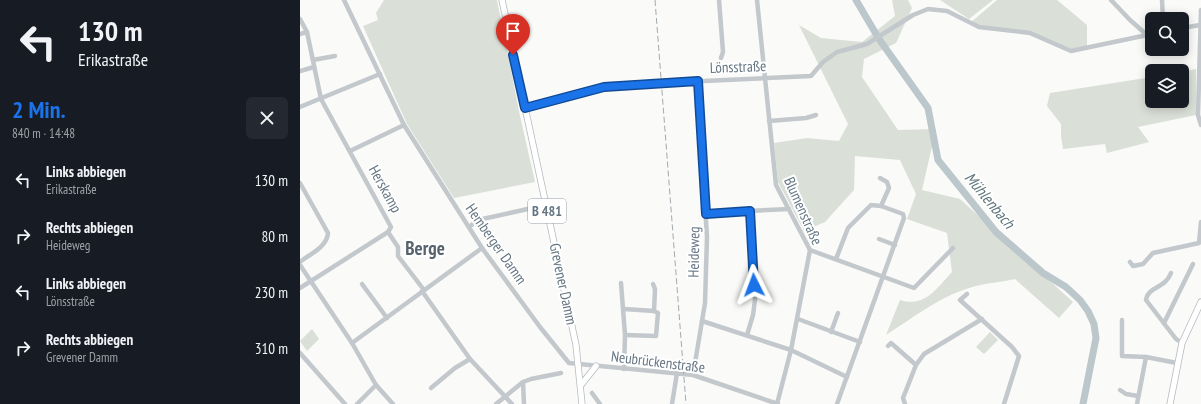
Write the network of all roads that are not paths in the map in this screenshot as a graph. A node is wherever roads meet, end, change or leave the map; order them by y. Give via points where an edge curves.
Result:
1 (344, 0) edge
2 (502, 0) edge
3 (718, 0) edge
4 (757, 0) edge
5 (1111, 0) edge
6 (1162, 0) edge
7 (1201, 10) edge
8 (1163, 12) edge
9 (300, 19) edge
10 (1201, 25) edge
11 (1189, 27) edge
12 (1145, 30) edge
13 (307, 32) junction
14 (300, 34) edge
15 (1145, 35) edge
16 (335, 56) dead end
17 (721, 58) dead end
18 (313, 60) junction
19 (314, 68) junction
20 (300, 71) edge
21 (380, 74) junction
22 (765, 78) junction
23 (698, 81) junction
24 (1200, 86) edge
25 (321, 99) junction
26 (300, 107) edge
27 (525, 108) junction
28 (816, 115) dead end
29 (769, 121) junction
30 (1201, 124) edge
31 (404, 125) junction
32 (350, 151) junction
33 (880, 178) dead end
34 (300, 183) edge
35 (546, 205) junction
36 (881, 206) junction
37 (789, 209) junction
38 (750, 211) junction
39 (706, 214) junction
40 (1201, 222) edge
41 (469, 227) junction
42 (388, 232) junction
43 (879, 240) dead end
44 (895, 245) junction
45 (482, 248) junction
46 (953, 248) dead end
47 (810, 250) junction
48 (836, 259) junction
49 (1130, 262) dead end
50 (300, 263) edge
51 (1193, 264) dead end
52 (1171, 273) dead end
53 (884, 278) junction
54 (312, 282) junction
55 (621, 283) dead end
56 (362, 284) dead end
57 (653, 284) dead end
58 (300, 288) edge
59 (423, 291) junction
60 (967, 294) dead end
61 (1201, 302) edge
62 (624, 310) junction
63 (654, 311) junction
64 (1199, 311) edge
65 (838, 313) dead end
66 (387, 318) junction
67 (982, 319) junction
68 (798, 320) junction
69 (1122, 320) dead end
70 (702, 321) junction
71 (1164, 323) junction
72 (831, 332) junction
73 (625, 335) junction
74 (747, 335) junction
75 (860, 342) junction
76 (1182, 343) junction
77 (352, 344) junction
78 (888, 346) dead end
79 (791, 350) junction
80 (300, 353) edge
81 (1146, 357) junction
82 (470, 359) junction
83 (1177, 363) junction
84 (579, 365) junction
85 (916, 365) junction
86 (596, 366) junction
87 (624, 369) junction
88 (561, 373) dead end
89 (677, 373) junction
90 (693, 375) junction
91 (847, 377) junction
92 (523, 382) junction
93 (376, 385) junction
94 (581, 386) junction
95 (431, 388) dead end
96 (1120, 390) dead end
97 (592, 393) dead end
98 (505, 396) junction
99 (1138, 396) junction
100 (345, 404) edge
101 (357, 404) edge
102 (393, 404) edge
103 (496, 404) edge
104 (512, 404) edge
105 (524, 404) edge
106 (582, 404) edge
107 (600, 404) edge
108 (672, 404) edge
109 (777, 404) edge
110 (837, 404) edge
111 (905, 404) edge
112 (1004, 404) edge
113 (1137, 404) edge
114 (1170, 404) edge

1 - 21 street, Hemberger Damm
2 - 27 main road, Grevener Damm / B 481
3 - 17 street via 723,52
4 - 22 street, Blumenstraße
5 - 12 street via 1130,20
6 - 8 street
7 - 10 street
9 - 13 street, Herskamp
10 - 11 street
10 - 24 street
13 - 14 street
13 - 18 street, Herskamp
15 - 22 street, Lönsstraße via 1071,51 1024,32 973,26 947,11 938,9 922,11 867,44 837,52 823,62 811,76
16 - 18 street
18 - 19 street, Herskamp
19 - 20 street
19 - 25 street, Herskamp
21 - 25 street
21 - 31 street, Hemberger Damm
22 - 23 street, Lönsstraße
22 - 29 street, Blumenstraße
23 - 27 street, Lönsstraße via 604,87
23 - 39 street, Heideweg
24 - 30 street via 1198,115
25 - 26 street
25 - 32 street, Herskamp
27 - 35 main road, Grevener Damm / B 481
28 - 29 street
29 - 37 street, Blumenstraße via 776,186
31 - 32 street
31 - 41 street, Hemberger Damm
32 - 42 street, Herskamp via 391,225
33 - 36 street via 887,182 889,188
34 - 50 street via 328,233 324,243
35 - 41 street via 478,220
35 - 84 main road, Grevener Damm / B 481
36 - 44 street via 900,213 904,218
36 - 48 street via 871,205 848,228
37 - 38 street
37 - 47 street, Blumenstraße
38 - 39 street
38 - 74 street via 755,300
39 - 70 street, Heideweg via 705,303
40 - 49 street via 1199,242 1153,253 1143,264 1134,266
41 - 45 street, Hemberger Damm
42 - 54 street, Herskamp
42 - 59 street via 398,247 398,256
43 - 44 street
44 - 53 street
45 - 59 street
45 - 84 street, Hemberger Damm via 566,361
46 - 53 street via 914,288
47 - 48 street
47 - 68 street, Blumenstraße
48 - 53 street
50 - 54 street
51 - 71 street
52 - 71 street via 1168,281 1146,297 1147,303
53 - 75 street
54 - 58 street, Herskamp
54 - 77 street
55 - 62 street
56 - 66 street
57 - 63 street
59 - 66 street
59 - 82 street
60 - 67 street via 960,300
61 - 64 main road
62 - 63 street
62 - 73 street
63 - 73 street via 659,317 656,336
64 - 76 main road
65 - 72 street
66 - 77 street
67 - 85 street via 924,354
67 - 112 street via 1019,356
68 - 72 street
68 - 79 street, Blumenstraße
69 - 81 street via 1122,356
70 - 74 street
70 - 90 street, Heideweg
71 - 76 street
72 - 75 street
73 - 87 street
74 - 79 street
75 - 91 street
76 - 83 main road
77 - 93 street
78 - 85 street via 891,343
79 - 91 street
79 - 109 street, Blumenstraße
80 - 100 street
81 - 83 street
81 - 99 street
82 - 95 street
82 - 98 street
83 - 114 main road
84 - 86 street, Neubrückenstraße
84 - 94 main road, Grevener Damm / B 481
85 - 111 street via 903,398
86 - 87 street, Neubrückenstraße
86 - 94 main road
87 - 89 street, Neubrückenstraße
88 - 92 street
89 - 90 street, Neubrückenstraße
89 - 108 street
90 - 109 street, Neubrückenstraße
91 - 110 street
92 - 98 street
92 - 105 street
93 - 101 street
93 - 102 street
94 - 106 main road, Grevener Damm / B 481
96 - 99 street
97 - 107 street
98 - 103 street
98 - 104 street
99 - 113 street

